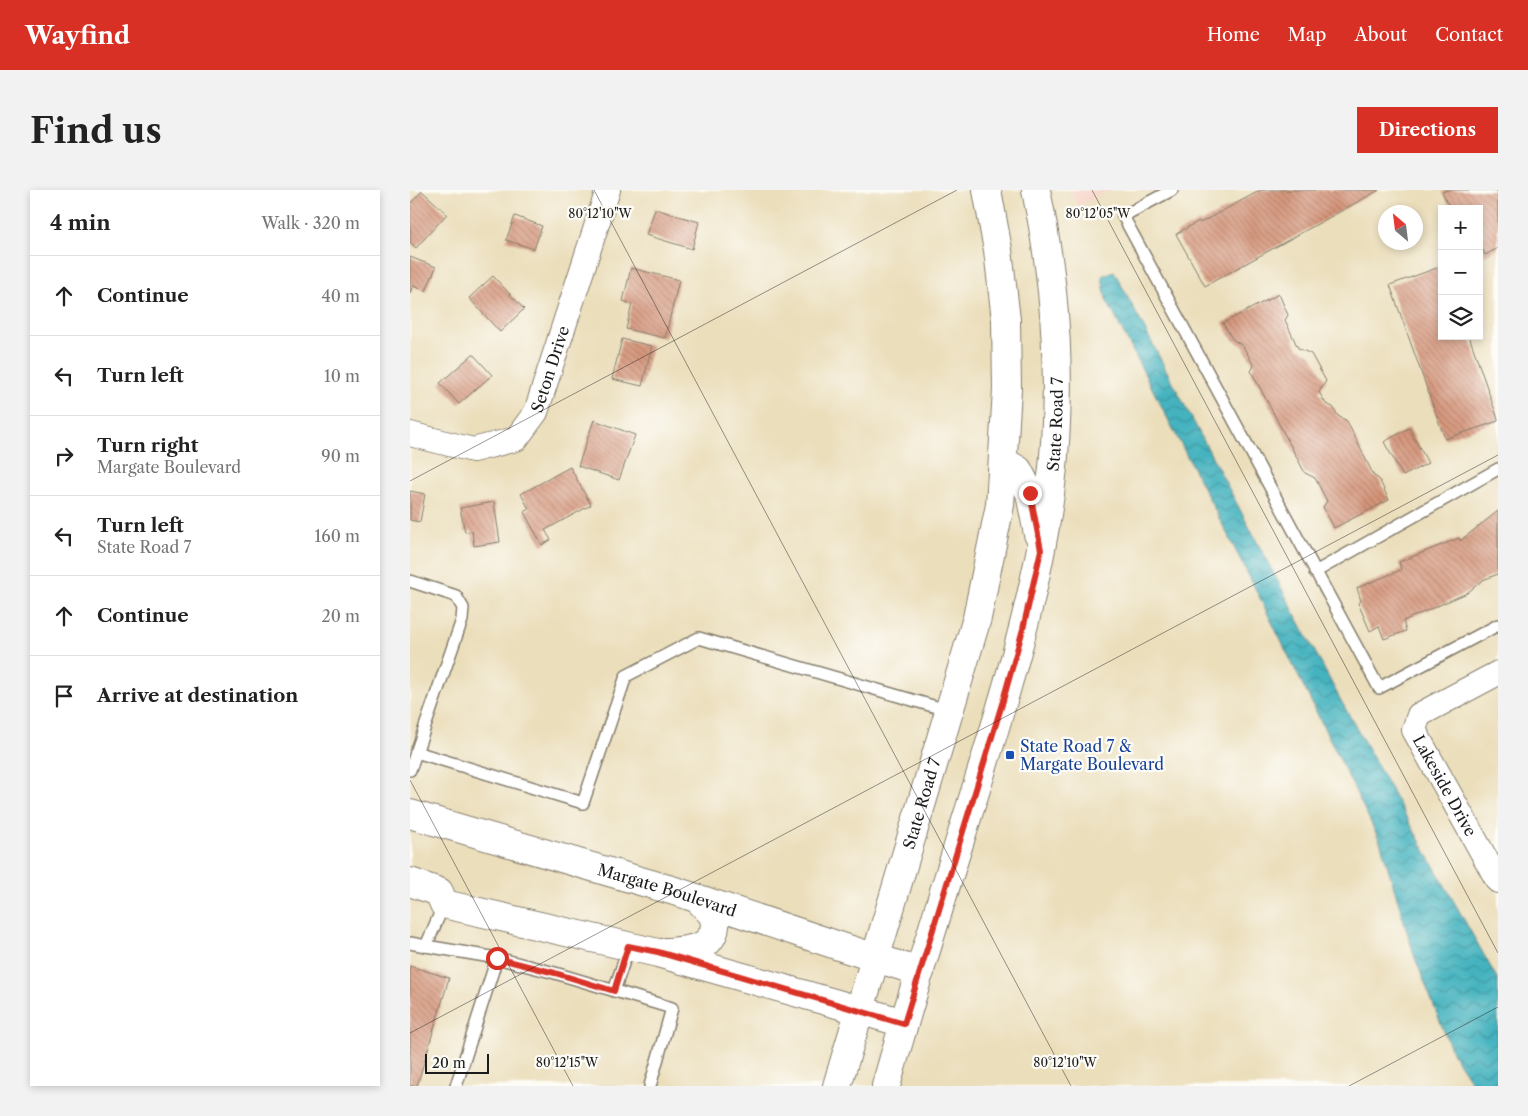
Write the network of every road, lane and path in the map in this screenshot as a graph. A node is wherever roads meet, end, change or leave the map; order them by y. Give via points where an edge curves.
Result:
1 (608, 190) edge
2 (986, 190) edge
3 (1036, 190) edge
4 (1172, 190) edge
5 (410, 434) edge
6 (1004, 462) junction
7 (1498, 469) edge
8 (1041, 550) junction
9 (1316, 572) junction
10 (410, 581) edge
11 (1498, 625) edge
12 (1498, 673) edge
13 (950, 711) junction
14 (416, 752) junction
15 (410, 770) edge
16 (410, 814) edge
17 (1498, 881) edge
18 (410, 882) edge
19 (698, 899) junction
20 (444, 904) junction
21 (410, 943) edge
22 (426, 946) junction
23 (628, 946) junction
24 (658, 952) junction
25 (497, 958) junction
26 (874, 958) junction
27 (920, 972) junction
28 (614, 991) junction
29 (859, 1011) junction
30 (904, 1024) junction
31 (456, 1086) edge
32 (650, 1086) edge
33 (837, 1086) edge
34 (886, 1086) edge

1 - 5 street, Seton Drive via 536,412 516,439 473,450
2 - 6 main road, State Road 7 via 998,250 1006,320
3 - 8 main road, State Road 7 via 1049,263 1056,383 1051,483
4 - 9 lane via 1122,216
6 - 8 main road via 1018,470 1030,493
6 - 13 main road, State Road 7 via 1000,505 977,618
7 - 9 lane
8 - 27 main road, State Road 7 via 1002,704
9 - 11 lane via 1379,688
10 - 14 lane via 456,596 462,608 462,620
12 - 17 street, Lakeside Drive via 1420,715 1414,730
13 - 14 lane via 699,638 626,676 583,803
13 - 26 main road, State Road 7
14 - 15 lane
16 - 19 main road, Margate Boulevard
18 - 20 main road via 439,892
19 - 24 main road via 714,920 711,938 694,948
19 - 26 main road, Margate Boulevard
20 - 22 lane
20 - 23 main road
21 - 22 lane
22 - 25 lane
23 - 24 main road
23 - 28 lane
24 - 29 main road
25 - 28 lane
25 - 31 lane
26 - 27 main road, Margate Boulevard
26 - 29 main road, State Road 7
27 - 30 main road, State Road 7
28 - 32 lane via 672,1008
29 - 30 main road
29 - 33 main road, State Road 7
30 - 34 main road, State Road 7

